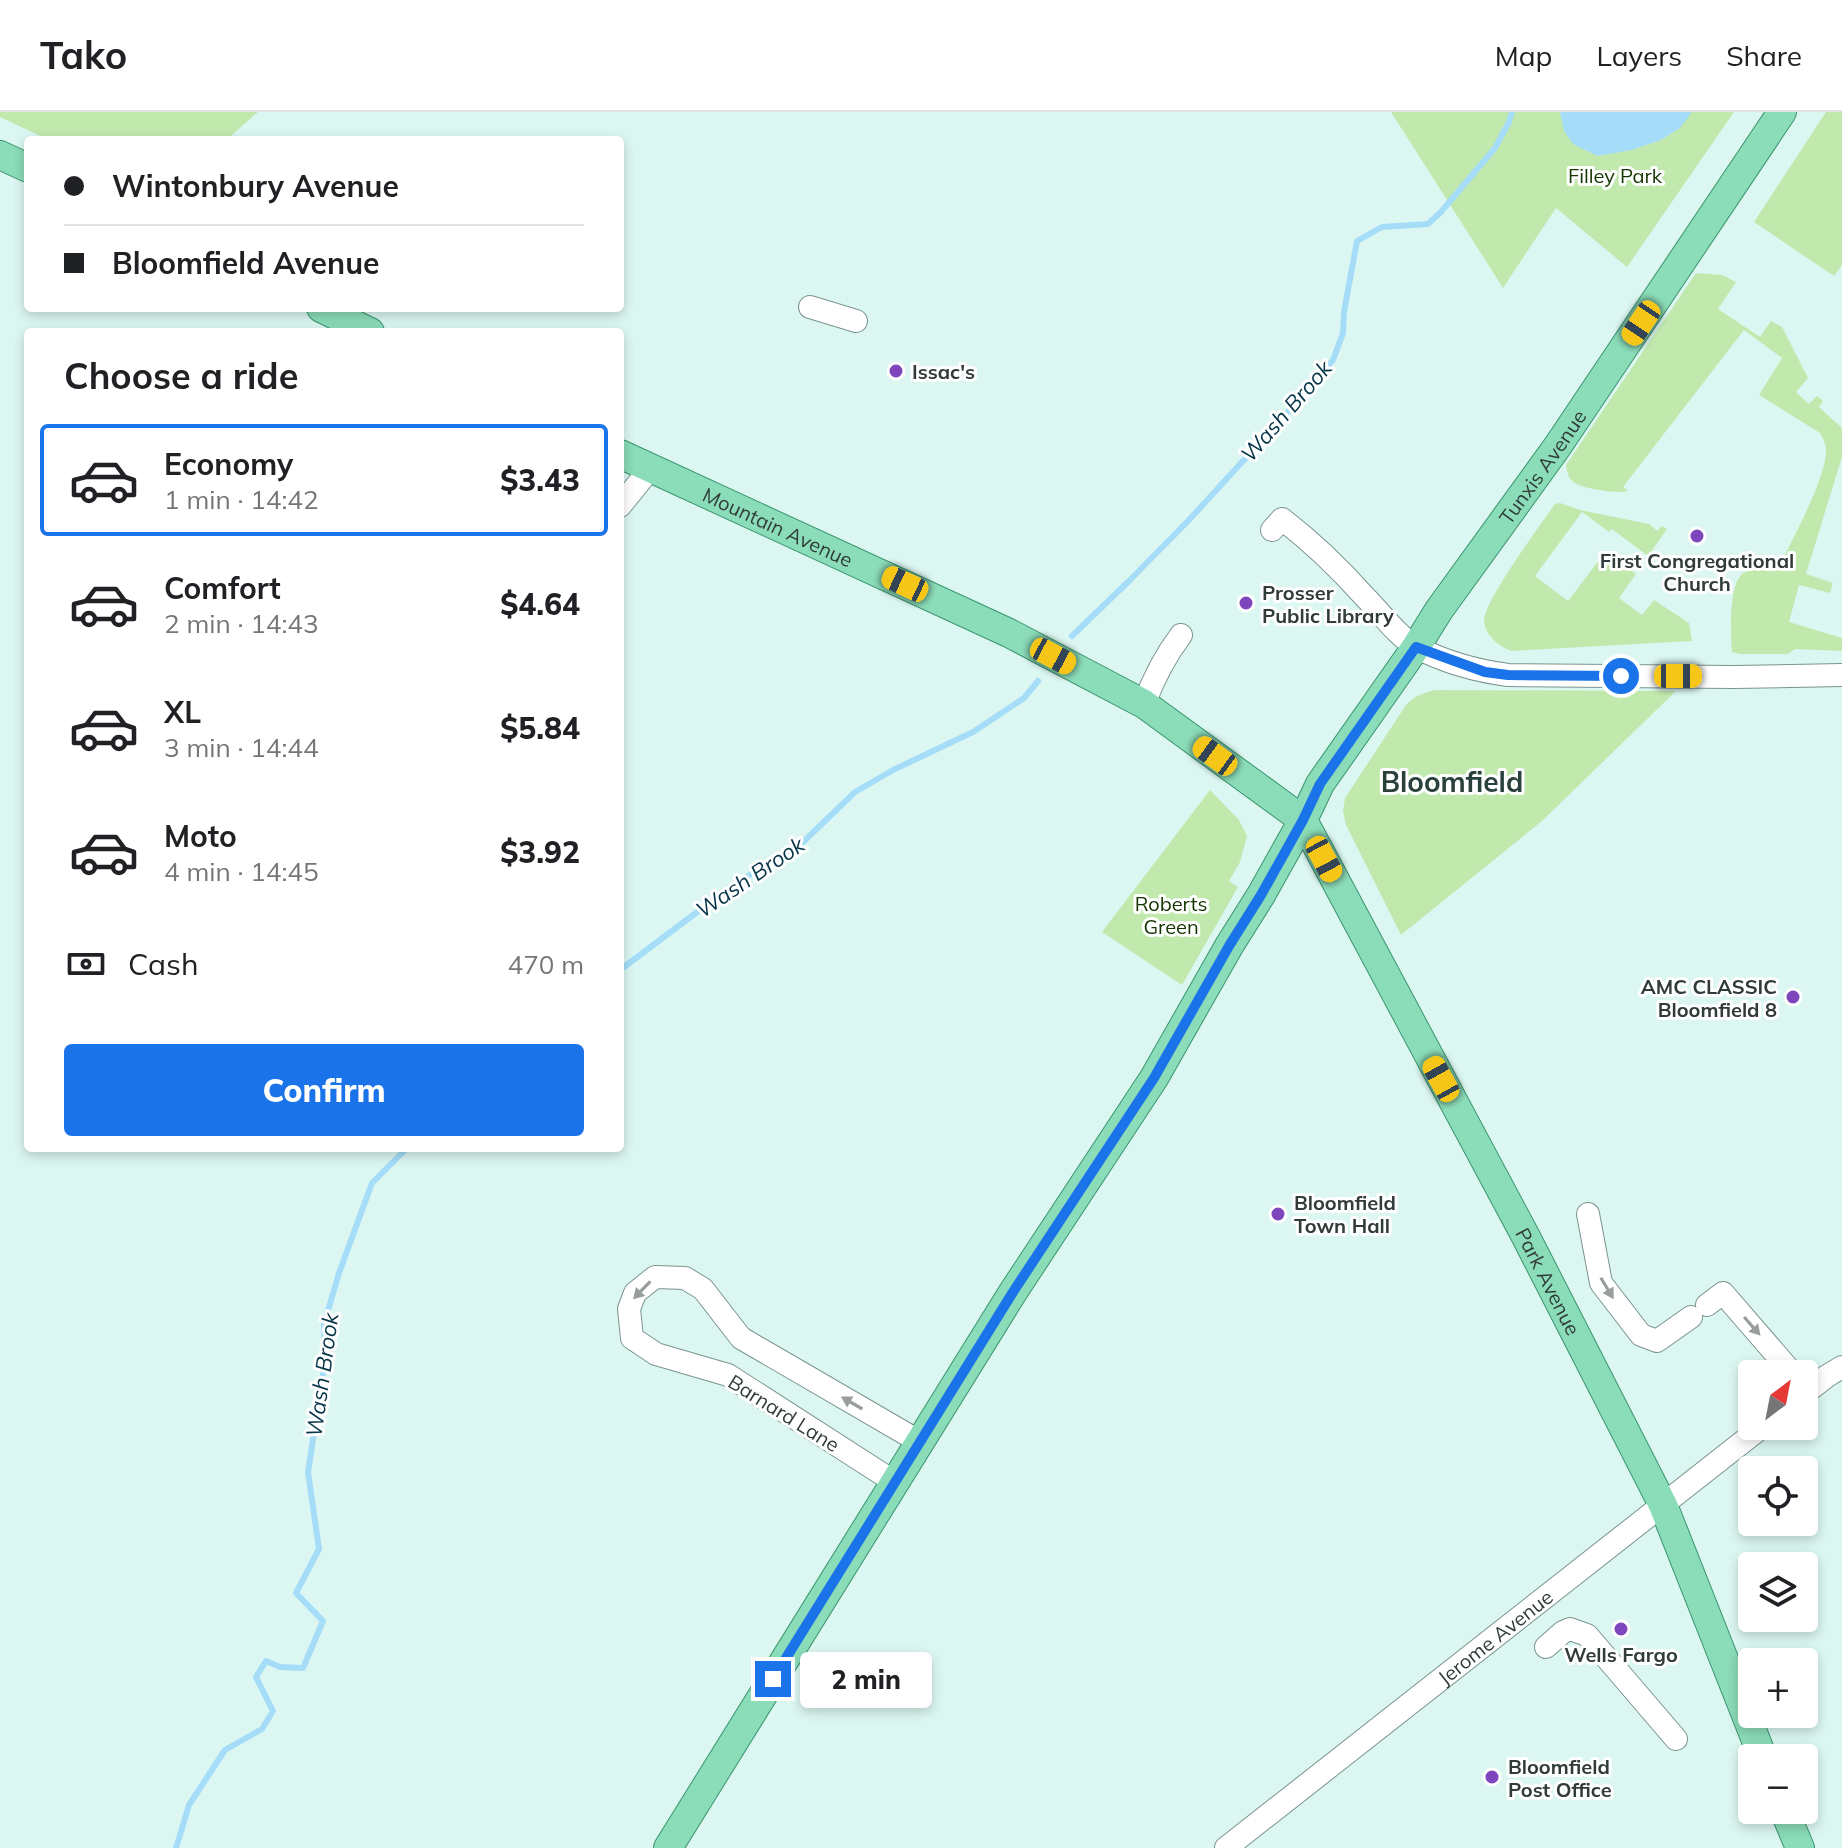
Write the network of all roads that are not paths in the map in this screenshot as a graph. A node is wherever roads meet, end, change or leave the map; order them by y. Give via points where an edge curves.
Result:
1 (1782, 112) edge
2 (0, 155) edge
3 (24, 166) edge
4 (810, 307) dead end
5 (329, 312) edge
6 (856, 321) dead end
7 (362, 328) edge
8 (624, 456) edge
9 (650, 469) junction
10 (624, 501) edge
11 (1272, 530) dead end
12 (1181, 635) dead end
13 (1416, 647) junction
14 (1842, 675) edge
15 (1144, 704) junction
16 (1303, 820) junction
17 (1588, 1214) dead end
18 (1780, 1360) edge
19 (1842, 1367) edge
20 (1818, 1380) edge
21 (1745, 1440) edge
22 (920, 1442) junction
23 (896, 1483) junction
24 (1663, 1505) junction
25 (1546, 1647) dead end
26 (1676, 1739) dead end
27 (1757, 1744) edge
28 (1790, 1824) edge
29 (668, 1848) edge
30 (1226, 1848) edge
31 (1800, 1848) edge

1 - 13 main road, Tunxis Avenue
2 - 3 main road
4 - 6 street
5 - 7 main road
8 - 9 main road, Mountain Avenue
9 - 10 street
9 - 15 main road, Mountain Avenue via 996,626
11 - 13 street via 1282,519 1307,538
12 - 15 street
13 - 14 street via 1508,675
13 - 16 main road, Tunxis Avenue via 1320,784
15 - 16 main road, Mountain Avenue
16 - 22 main road, Tunxis Avenue via 1154,1078
16 - 24 main road, Park Avenue
17 -> 18 street via 1601,1283 1641,1335 1657,1341 1723,1293
19 - 20 street
21 - 24 street, Jerome Avenue
22 - 23 main road, Tunxis Avenue
22 -> 23 street, Barnard Lane via 741,1338 703,1289 685,1278 655,1277 635,1293 629,1309 632,1338 656,1354 728,1375
23 - 29 main road, Tunxis Avenue
24 - 27 main road, Park Avenue
24 - 30 street, Jerome Avenue
25 - 26 street via 1570,1629 1587,1635
28 - 31 main road

